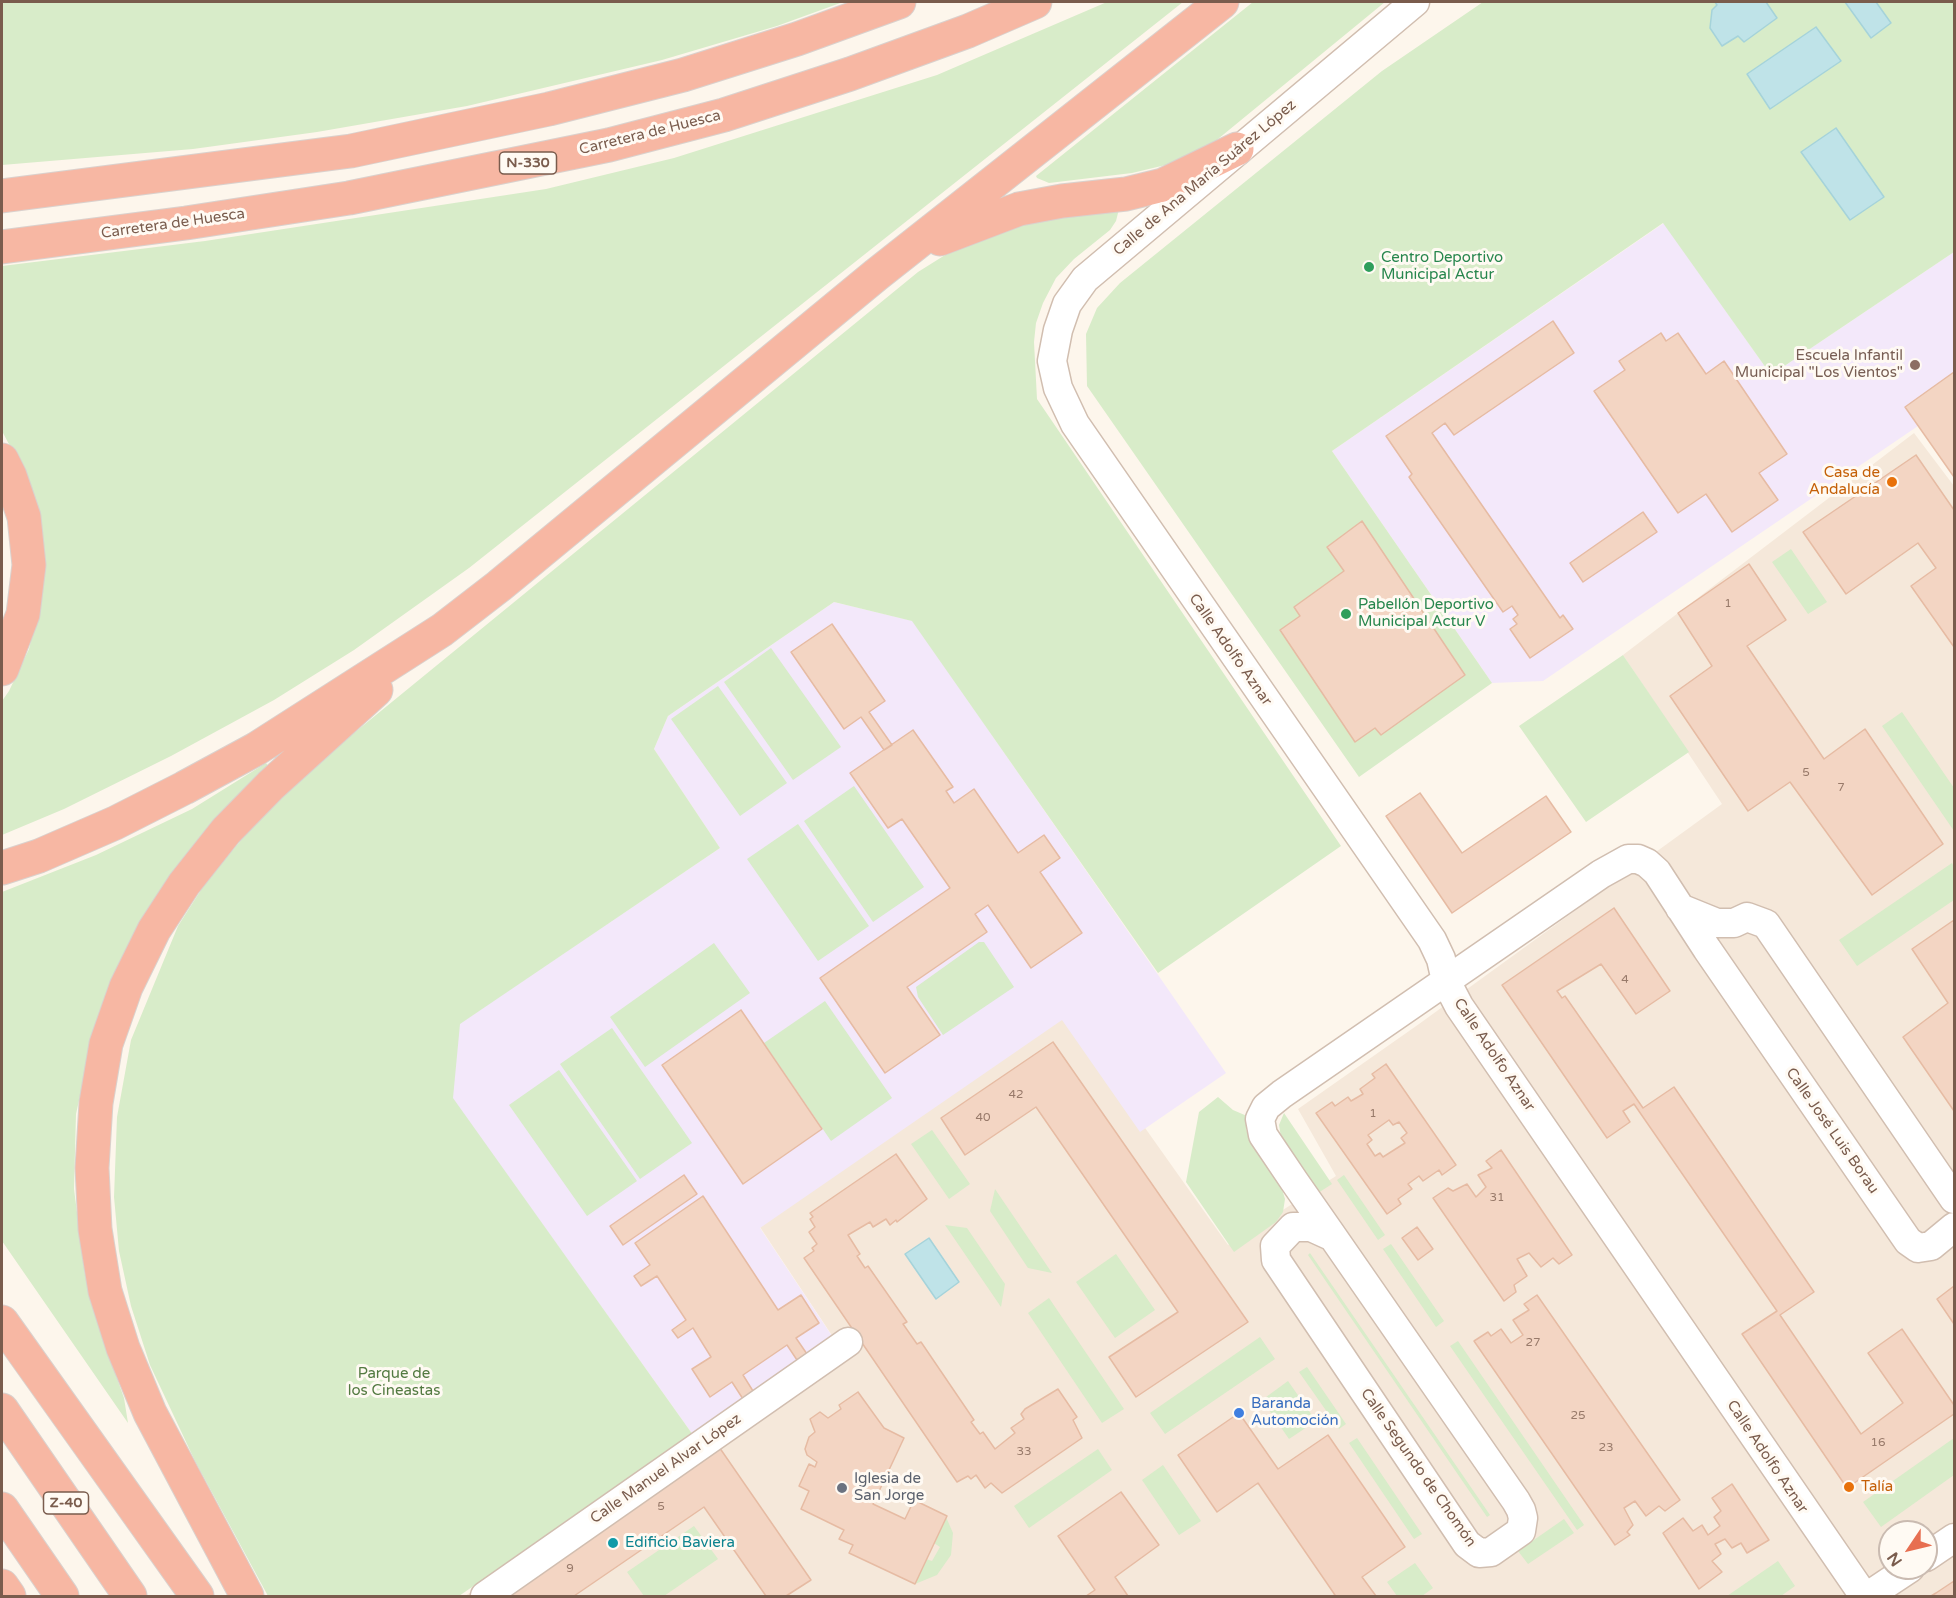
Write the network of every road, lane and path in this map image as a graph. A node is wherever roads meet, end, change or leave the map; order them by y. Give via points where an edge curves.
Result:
1 (899, 2) edge
2 (1035, 2) edge
3 (1222, 2) edge
4 (1415, 2) edge
5 (1237, 149) junction
6 (2, 196) edge
7 (2, 247) edge
8 (876, 275) junction
9 (1058, 388) joint
10 (2, 460) edge
11 (442, 630) junction
12 (2, 669) edge
13 (2, 868) edge
14 (1680, 908) junction
15 (1734, 923) junction
16 (1725, 975) junction
17 (1446, 981) junction
18 (1293, 1180) junction
19 (1954, 1199) edge
20 (1293, 1227) junction
21 (1954, 1227) edge
22 (1333, 1237) junction
23 (2, 1322) edge
24 (848, 1342) dead end
25 (2, 1410) edge
26 (2, 1509) edge
27 (1954, 1538) edge
28 (1938, 1549) edge
29 (1891, 1580) edge
30 (2, 1586) edge
31 (9, 1596) edge
32 (62, 1596) edge
33 (130, 1596) edge
34 (184, 1596) edge
35 (197, 1596) edge
36 (246, 1596) edge
37 (485, 1596) edge
38 (1866, 1596) edge

1 - 6 highway via 683,75 537,112 351,151
2 - 7 highway, Carretera de Huesca / N-330 via 850,74 724,115 609,145 349,198
3 - 8 highway
4 - 5 street, Calle de Ana María Suárez López
5 - 8 highway via 1163,185 1019,209 973,225
5 - 9 street, Calle de Ana María Suárez López via 1085,279 1073,295 1058,330 1052,361
8 - 11 highway
9 - 17 street, Calle Adolfo Aznar via 1075,424 1432,940 1442,959
10 - 12 highway via 24,517 28,565 23,614
11 - 13 highway via 256,748 184,788 115,823
11 - 36 highway via 271,785 226,831 154,930 126,987 106,1044 96,1103 92,1168 95,1229 105,1291 150,1413
14 - 15 street via 1717,923
14 - 16 street, Calle José Luis Borau
14 - 17 street, Calle José Luis Borau via 1657,872 1647,863 1628,859
15 - 16 street via 1725,936 1722,953
15 - 19 street via 1747,917 1759,919 1777,936
16 - 21 street, Calle José Luis Borau via 1908,1241 1918,1248 1931,1246
17 - 18 street, Calle Segundo de Chomón via 1266,1107 1260,1127
17 - 38 street, Calle Adolfo Aznar via 1459,1006
18 - 20 street
18 - 22 street, Calle Segundo de Chomón
20 - 22 street via 1311,1227
20 - 22 street, Calle Segundo de Chomón via 1275,1246 1276,1260 1467,1544 1479,1553 1491,1552 1521,1531 1521,1510
23 - 34 highway
23 - 35 highway
24 - 37 street, Calle Manuel Alvar López
25 - 33 highway, Z-40
26 - 32 highway
27 - 28 street
29 - 38 street
30 - 31 highway

